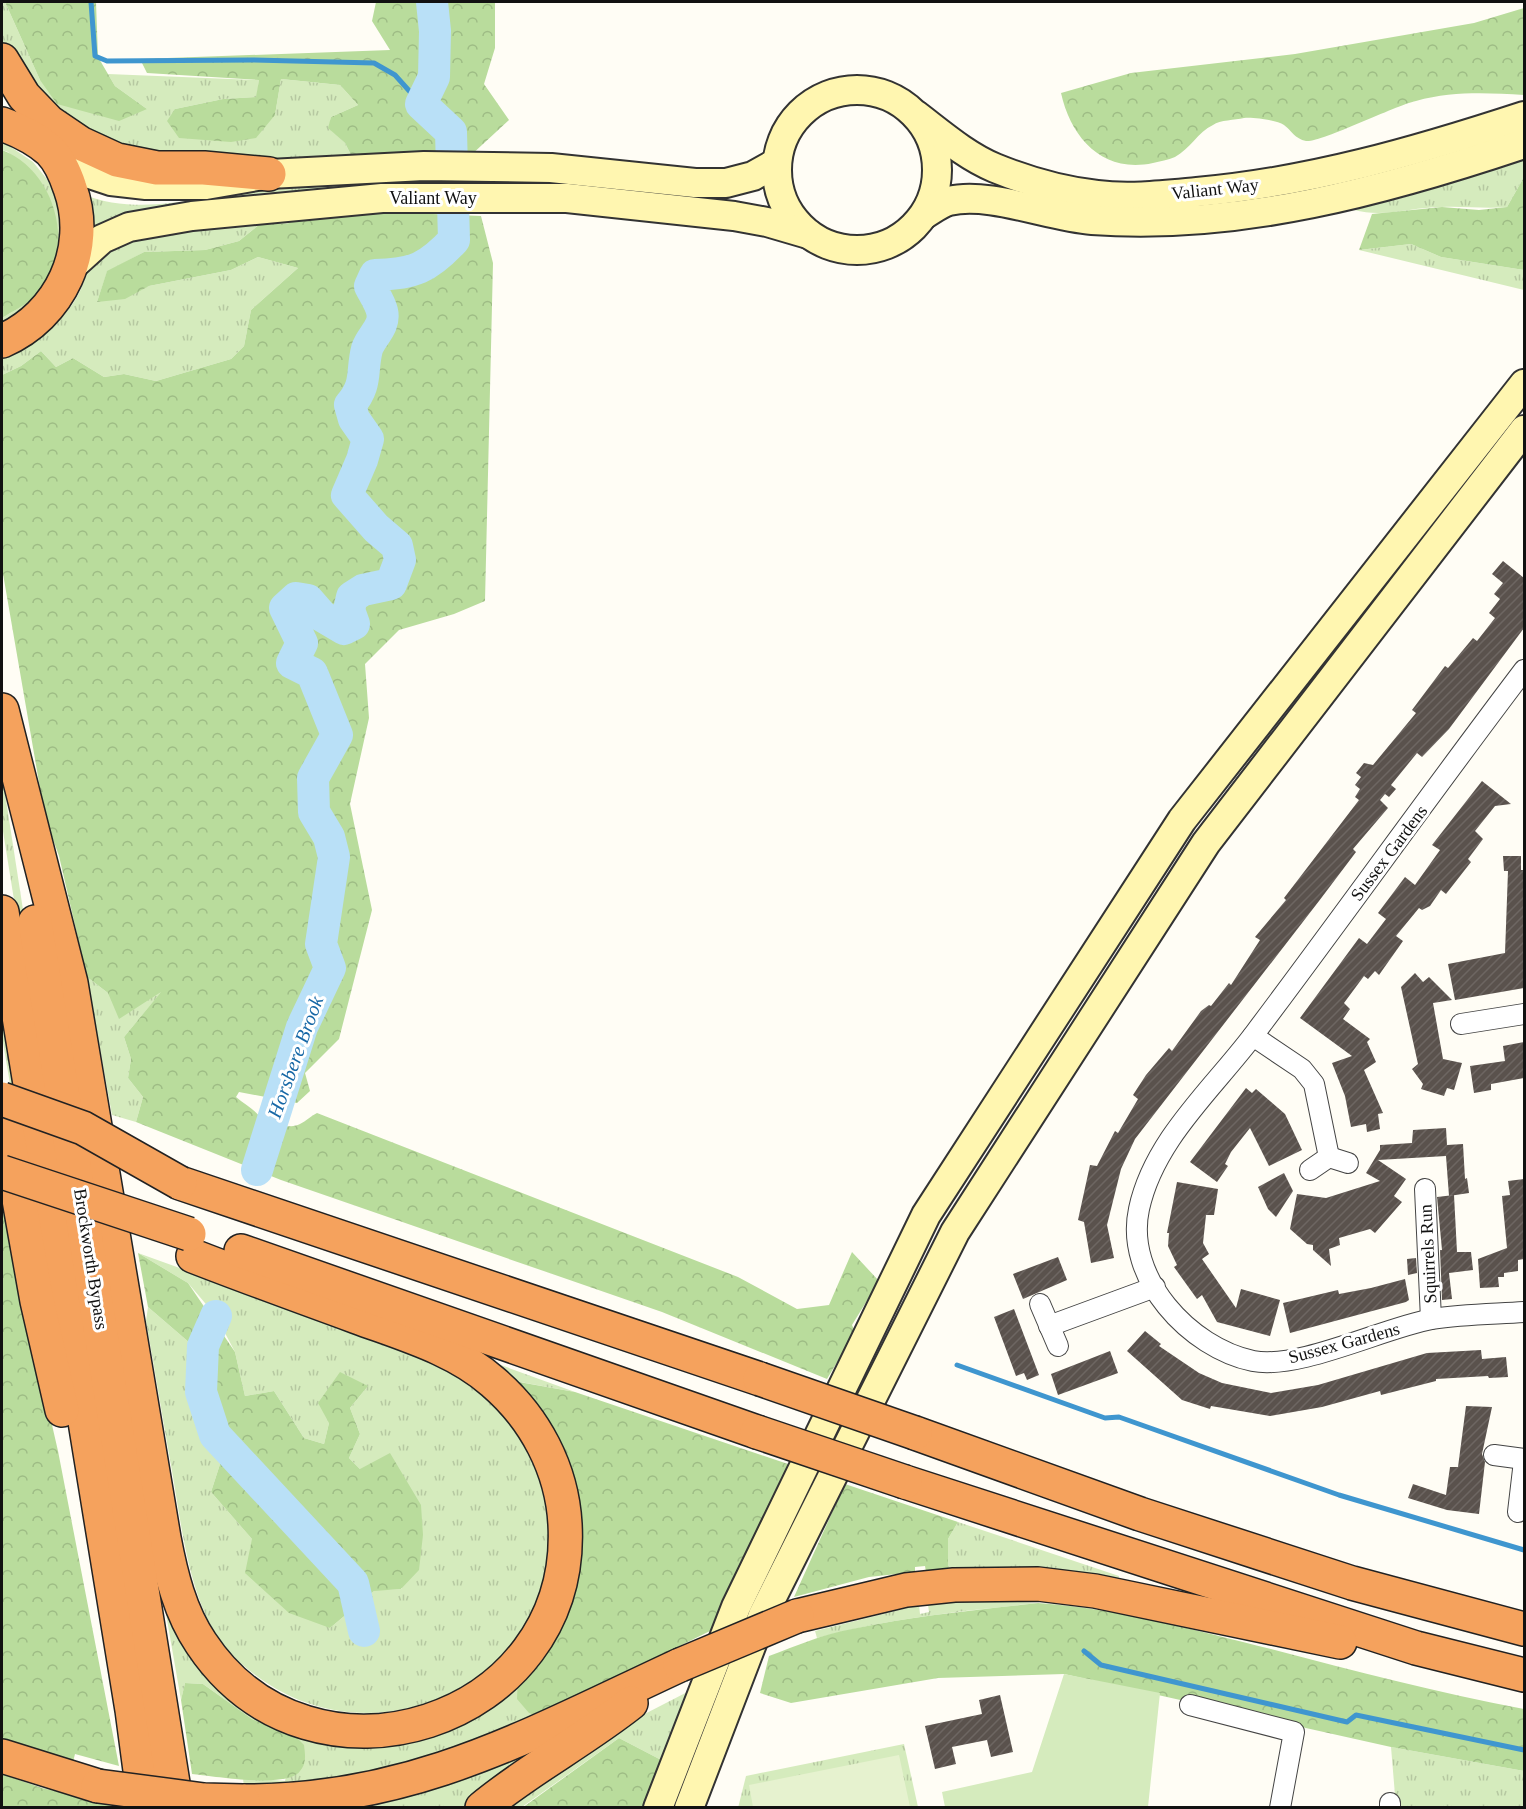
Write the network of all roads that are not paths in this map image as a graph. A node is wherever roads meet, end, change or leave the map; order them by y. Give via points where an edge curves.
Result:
1 (2, 60) edge
2 (2, 104) edge
3 (916, 115) junction
4 (1524, 116) edge
5 (11, 128) edge
6 (1524, 144) edge
7 (51, 152) junction
8 (776, 164) junction
9 (269, 174) junction
10 (925, 214) junction
11 (808, 234) junction
12 (71, 267) junction
13 (2, 341) edge
14 (1524, 384) edge
15 (1524, 430) edge
16 (1521, 683) edge
17 (2, 710) edge
18 (2, 912) edge
19 (1524, 1014) edge
20 (1473, 1030) dead end
21 (1253, 1036) junction
22 (2, 1099) edge
23 (2, 1104) edge
24 (2, 1124) edge
25 (1329, 1157) junction
26 (1348, 1163) dead end
27 (1310, 1170) dead end
28 (2, 1172) edge
29 (180, 1183) junction
30 (1425, 1189) dead end
31 (191, 1245) junction
32 (1155, 1287) junction
33 (1040, 1304) dead end
34 (1524, 1312) edge
35 (1431, 1319) junction
36 (1049, 1326) junction
37 (1058, 1346) dead end
38 (1494, 1455) dead end
39 (1524, 1460) edge
40 (1518, 1512) dead end
41 (1524, 1629) edge
42 (1416, 1648) junction
43 (680, 1665) junction
44 (1524, 1675) edge
45 (1190, 1705) dead end
46 (132, 1710) junction
47 (2, 1756) edge
48 (145, 1808) edge
49 (177, 1808) edge
50 (482, 1808) edge
51 (658, 1808) edge
52 (689, 1808) edge
53 (1280, 1808) edge

1 - 9 highway via 24,96 49,122 80,143 117,160 157,168
2 - 5 highway
3 - 4 street, Valiant Way via 993,167 1038,183 1097,195 1150,196 1299,179 1392,157
3 - 8 street via 895,99 870,90 843,90 818,99 797,115 783,138
3 - 10 street via 931,137 937,163 935,189
5 - 7 highway
6 - 10 street, Valiant Way via 1365,192 1236,214 1156,222 1091,220 973,199 948,201
7 - 9 street, Valiant Way via 84,172 111,181 146,185 206,184
7 - 12 highway via 66,177 77,214 78,233
8 - 9 street, Valiant Way via 753,176 726,183 487,166
8 - 11 street via 779,190 789,214
10 - 11 street via 907,234 884,246 857,251 831,247
11 - 12 street, Valiant Way via 767,222 567,198 382,198 147,223 102,238
12 - 13 highway via 46,310 26,328
14 - 51 street via 1182,820 926,1215 736,1607
15 - 52 street via 1206,843 955,1232 763,1615
16 - 21 street, Sussex Gardens
17 - 31 highway via 71,983 164,1538 174,1583 189,1621 201,1644 237,1684 277,1712 318,1727 366,1732 415,1727 480,1698 511,1671 532,1643 551,1607 563,1562 566,1536 562,1497 544,1446 530,1422 494,1382 473,1367 422,1341
17 - 49 highway, Brockworth Bypass
18 - 46 highway, Brockworth Bypass
19 - 20 street
21 - 25 street via 1302,1069 1314,1084
21 - 32 street, Sussex Gardens via 1161,1151 1146,1184 1138,1212 1138,1237 1144,1267
22 - 29 highway, bridge via 83,1128
23 - 46 highway via 37,1301
24 - 29 highway, bridge
25 - 26 street
25 - 27 street
28 - 31 highway, bridge
29 - 41 highway, bridge via 915,1432 1140,1514 1352,1583
30 - 35 street, Squirrels Run
31 - 42 highway, bridge
32 - 35 street, Sussex Gardens via 1180,1322 1216,1348 1257,1362 1291,1359
32 - 36 street
33 - 36 street
34 - 35 street, Sussex Gardens
36 - 37 street
38 - 39 street
39 - 40 street
42 - 43 highway, bridge via 1330,1641 1095,1591 1038,1584 954,1584 906,1590 797,1616
42 - 44 highway
43 - 47 highway, bridge via 540,1731 438,1772 323,1798 204,1800 98,1786
43 - 50 highway via 605,1724
45 - 53 street via 1294,1732
46 - 48 highway, Brockworth Bypass

